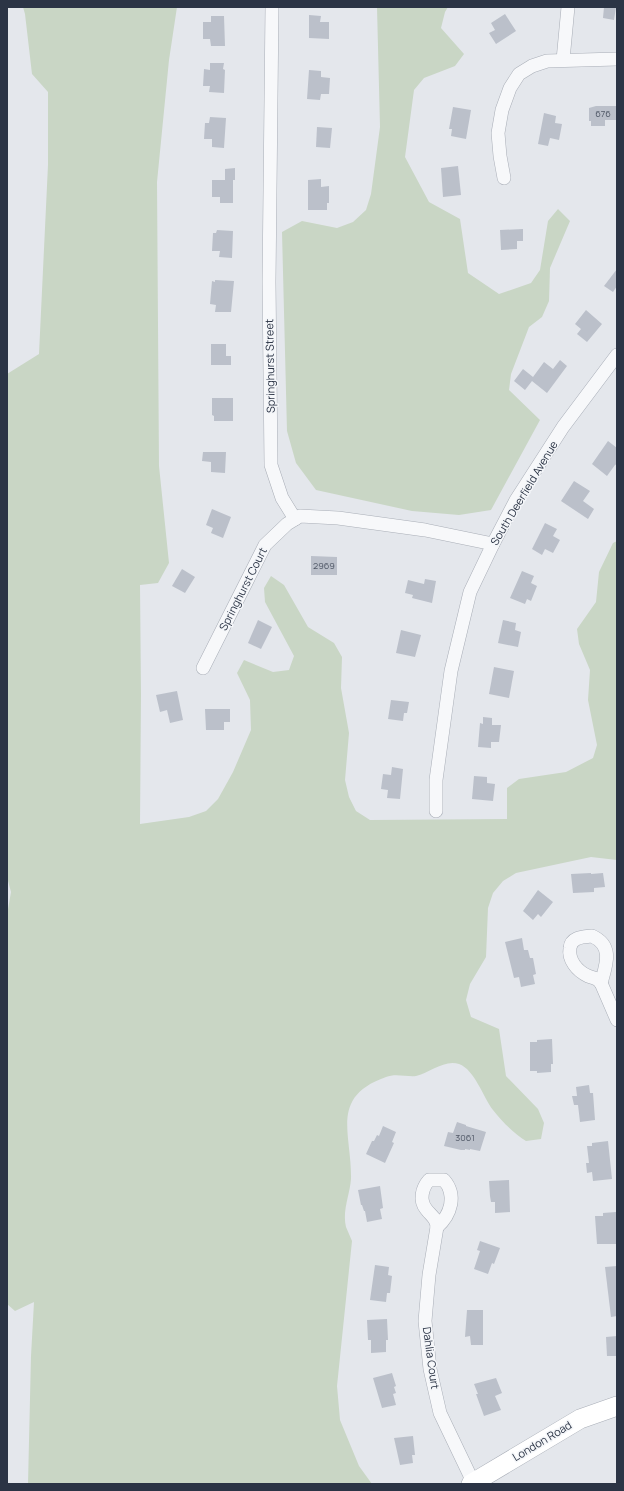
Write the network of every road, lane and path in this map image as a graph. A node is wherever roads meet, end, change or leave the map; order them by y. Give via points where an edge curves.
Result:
1 (272, 7) edge
2 (568, 7) edge
3 (617, 59) edge
4 (563, 60) junction
5 (504, 178) dead end
6 (617, 355) edge
7 (295, 519) junction
8 (493, 544) junction
9 (203, 668) dead end
10 (436, 811) dead end
11 (601, 983) dead end
12 (617, 1020) edge
13 (437, 1228) dead end
14 (617, 1406) edge
15 (472, 1484) edge

1 - 7 street, Springhurst Street via 269,282 272,465 282,498
2 - 4 street
3 - 4 street
4 - 5 street via 547,61 532,66 519,74 510,88 502,110 498,133
6 - 8 street, South Deerfield Avenue via 563,427 516,500
7 - 8 street via 300,516 338,518 425,530
7 - 9 street, Springhurst Court via 265,545
8 - 10 street, South Deerfield Avenue via 470,592 451,671 436,780
11 - 12 street
13 - 15 street, Dahlia Court via 428,1275 425,1322 430,1369 440,1413
14 - 15 street, London Road via 580,1419

